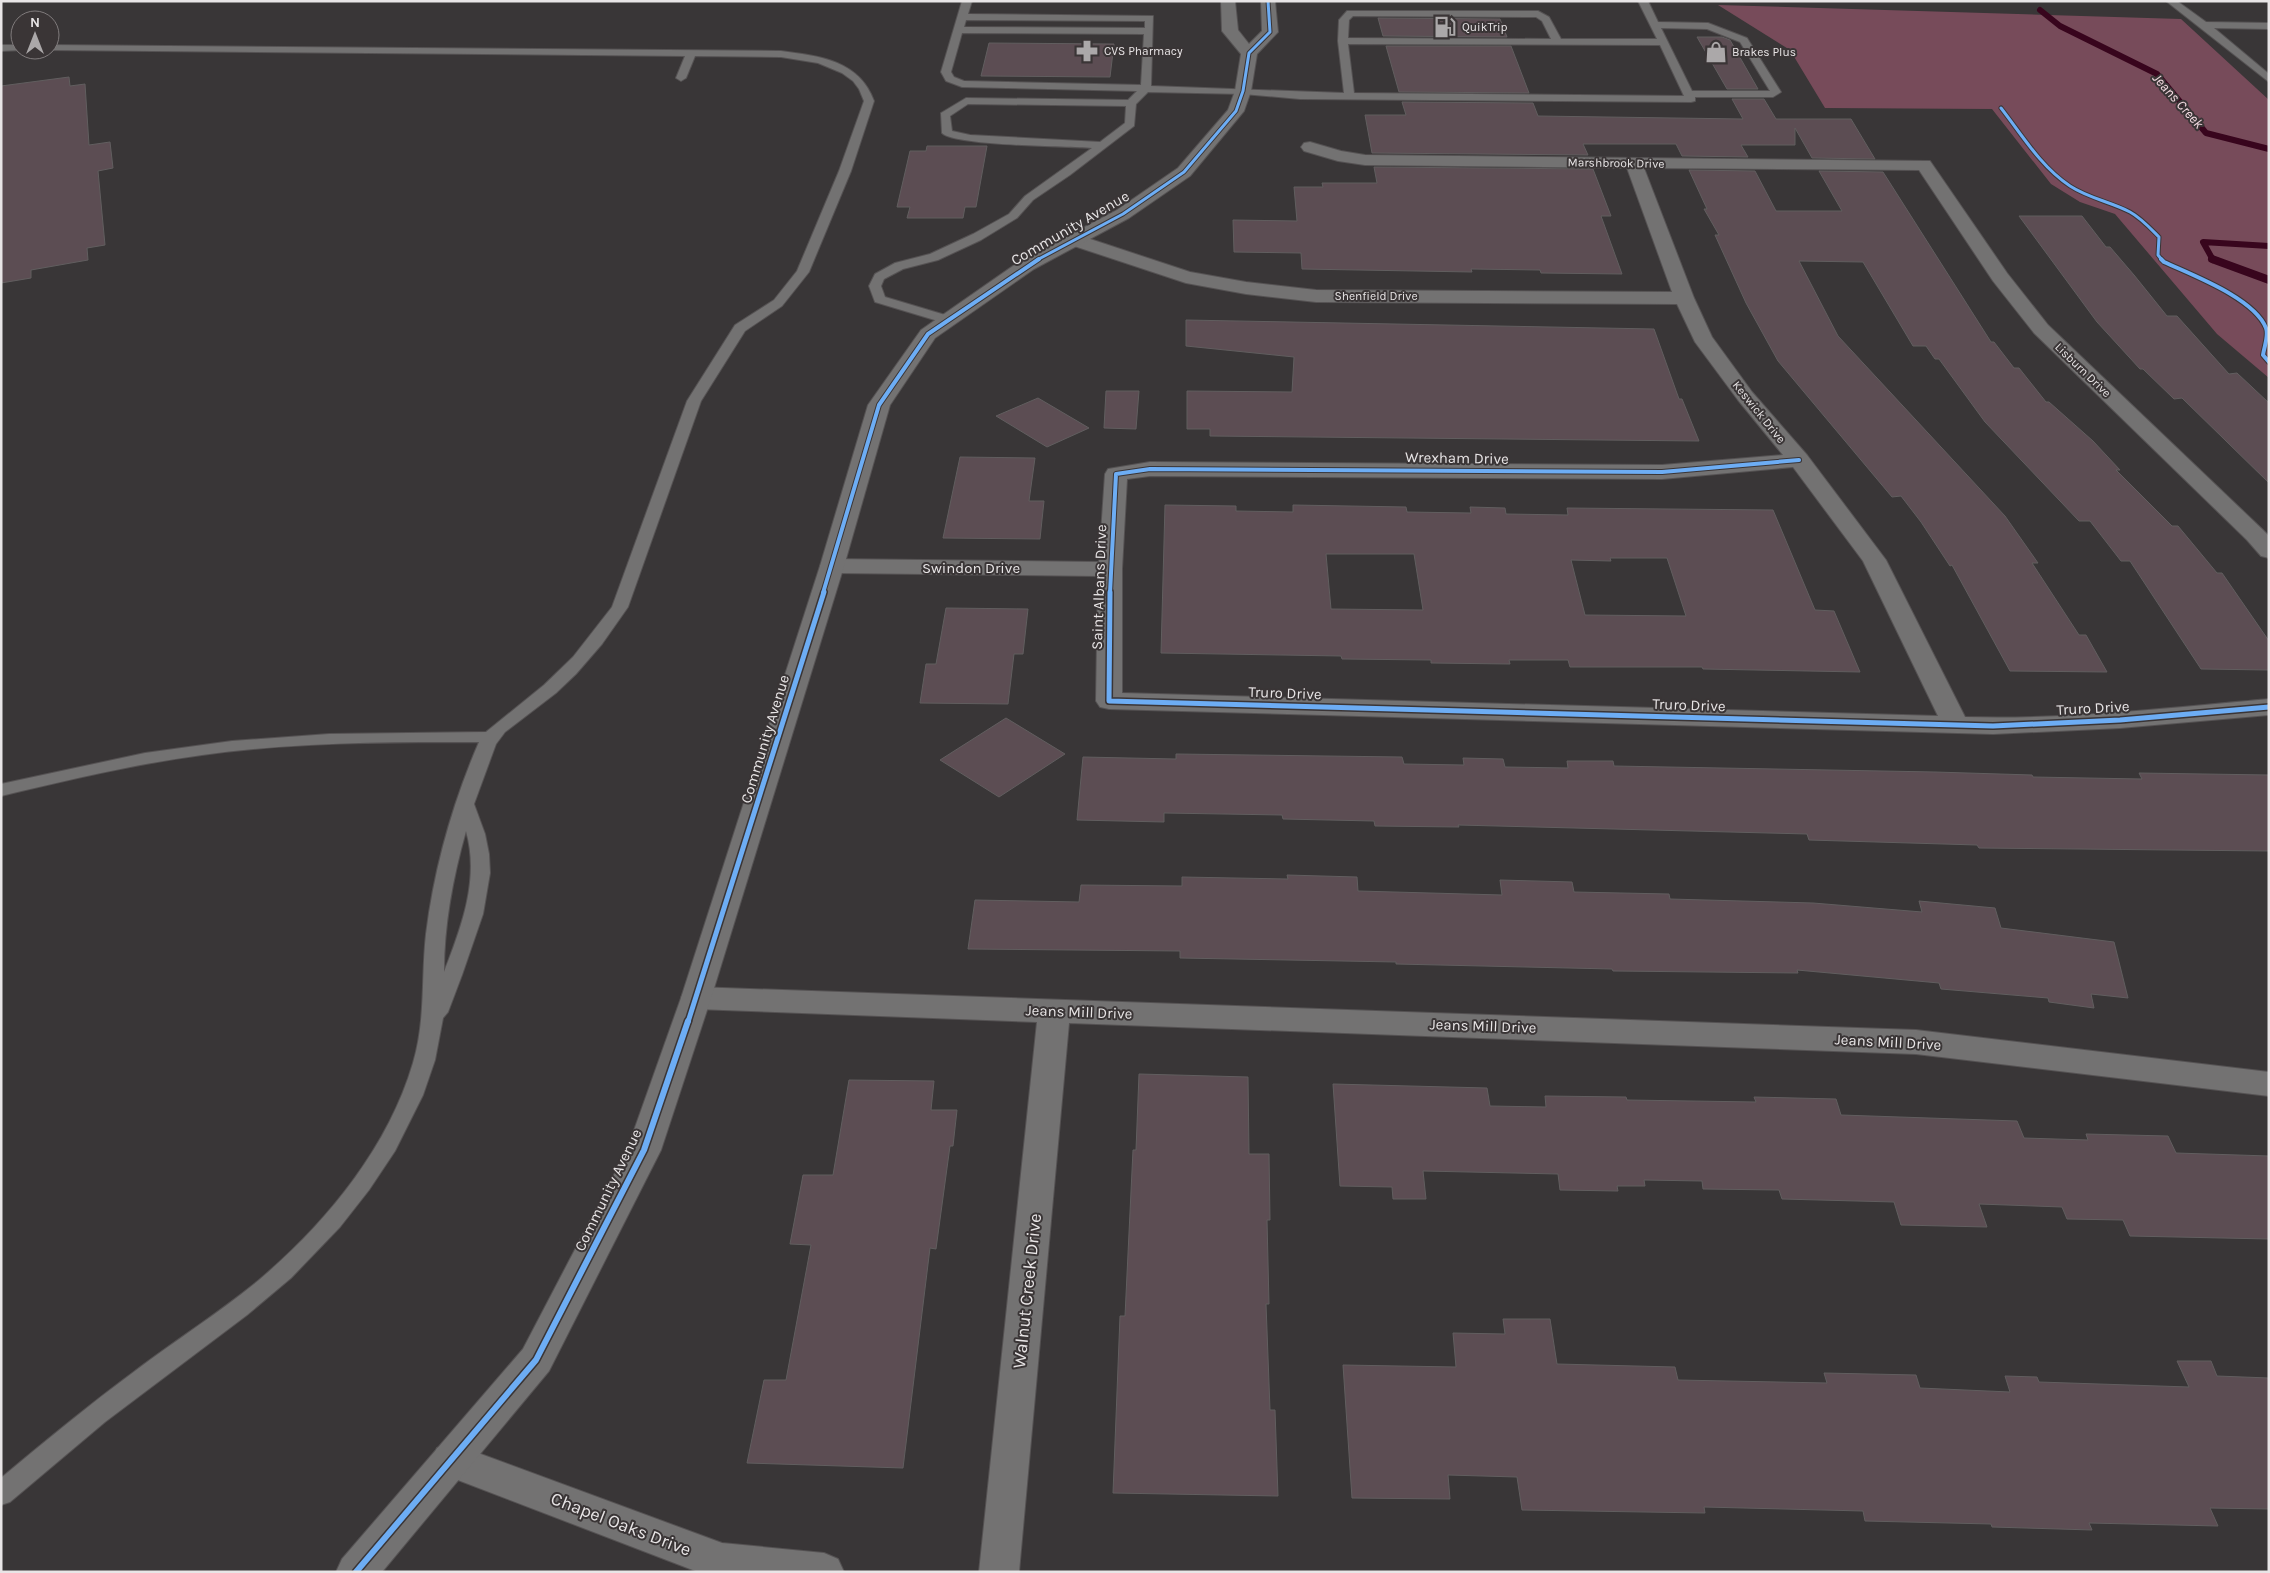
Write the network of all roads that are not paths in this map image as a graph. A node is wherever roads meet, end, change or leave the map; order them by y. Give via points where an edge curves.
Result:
1 (967, 1) edge
2 (1228, 1) edge
3 (1268, 1) edge
4 (1643, 1) edge
5 (2171, 1) edge
6 (962, 17) junction
7 (1654, 25) junction
8 (2204, 25) junction
9 (2269, 26) edge
10 (958, 30) junction
11 (1149, 31) junction
12 (1343, 41) junction
13 (1558, 42) junction
14 (1663, 42) junction
15 (60, 48) edge
16 (692, 52) junction
17 (1249, 53) junction
18 (681, 78) dead end
19 (2269, 79) edge
20 (1146, 88) junction
21 (1243, 91) junction
22 (1688, 94) junction
23 (1349, 95) junction
24 (1131, 103) junction
25 (1104, 145) junction
26 (1310, 147) dead end
27 (1634, 163) junction
28 (1924, 165) joint
29 (1075, 240) junction
30 (1684, 298) junction
31 (948, 320) junction
32 (1799, 460) junction
33 (1116, 474) joint
34 (2269, 551) edge
35 (832, 566) junction
36 (1110, 569) junction
37 (1109, 701) joint
38 (2269, 707) edge
39 (1955, 724) junction
40 (490, 737) junction
41 (1, 790) edge
42 (465, 803) junction
43 (696, 998) junction
44 (1054, 1011) junction
45 (431, 1029) junction
46 (2269, 1084) edge
47 (451, 1460) junction
48 (1, 1494) edge
49 (356, 1572) edge
50 (824, 1572) edge
51 (999, 1572) edge

1 - 6 lane
2 - 17 street via 1230,31
3 - 17 street via 1270,32
4 - 7 lane
5 - 8 lane
6 - 10 lane
6 - 11 lane via 1150,18
7 - 14 lane
7 - 22 lane via 1708,26 1744,40 1776,92
8 - 9 lane
8 - 19 lane
10 - 11 lane
10 - 20 lane via 946,72 950,79 962,84
11 - 20 lane
12 - 13 lane
12 - 13 lane via 1344,20 1350,13 1538,14 1546,19
12 - 23 lane
13 - 14 lane
14 - 22 lane
15 - 16 lane
16 - 18 lane
16 - 40 lane via 781,54 821,62 852,75 868,92 869,101 845,171 803,272 778,303 740,328 694,401 620,607 578,663
17 - 21 street, Community Avenue
20 - 21 lane
20 - 24 lane
21 - 23 lane via 1300,96
21 - 29 street, Community Avenue via 1236,111 1184,172 1123,214
22 - 23 lane via 1691,99
24 - 25 lane via 1130,124
24 - 25 lane via 966,101 945,116 947,133 970,138
25 - 31 lane via 1029,198 1013,216 934,257 899,266 879,277 875,286 879,298
26 - 27 street, Marshbrook Drive via 1365,160
27 - 28 street, Marshbrook Drive
27 - 30 street, Keswick Drive
28 - 34 street, Lisburn Drive via 2000,277 2041,329
29 - 30 street, Shenfield Drive via 1186,277 1316,296
29 - 31 street, Community Avenue via 1027,265
30 - 32 street, Keswick Drive via 1702,338
31 - 35 street, Community Avenue via 928,334 879,405
32 - 33 street, Wrexham Drive via 1662,472 1150,469
32 - 39 street, Keswick Drive via 1874,560
33 - 36 street, Saint Albans Drive
35 - 36 street, Swindon Drive
35 - 43 street, Community Avenue
36 - 37 street, Saint Albans Drive
37 - 39 street, Truro Drive
38 - 39 street, Truro Drive via 2120,720 1994,726
40 - 41 lane via 365,737 232,746 158,756
40 - 42 lane
42 - 45 lane via 436,928
42 - 45 lane via 476,831 480,855 477,897 463,949
43 - 44 street, Jeans Mill Drive
43 - 47 street, Community Avenue via 644,1150 536,1360
44 - 46 street, Jeans Mill Drive via 1916,1042
44 - 51 street, Walnut Creek Drive
45 - 48 lane via 418,1082 388,1144 365,1179 306,1248 268,1285 154,1370
47 - 49 street, Community Avenue
47 - 50 street, Chapel Oaks Drive via 722,1562

